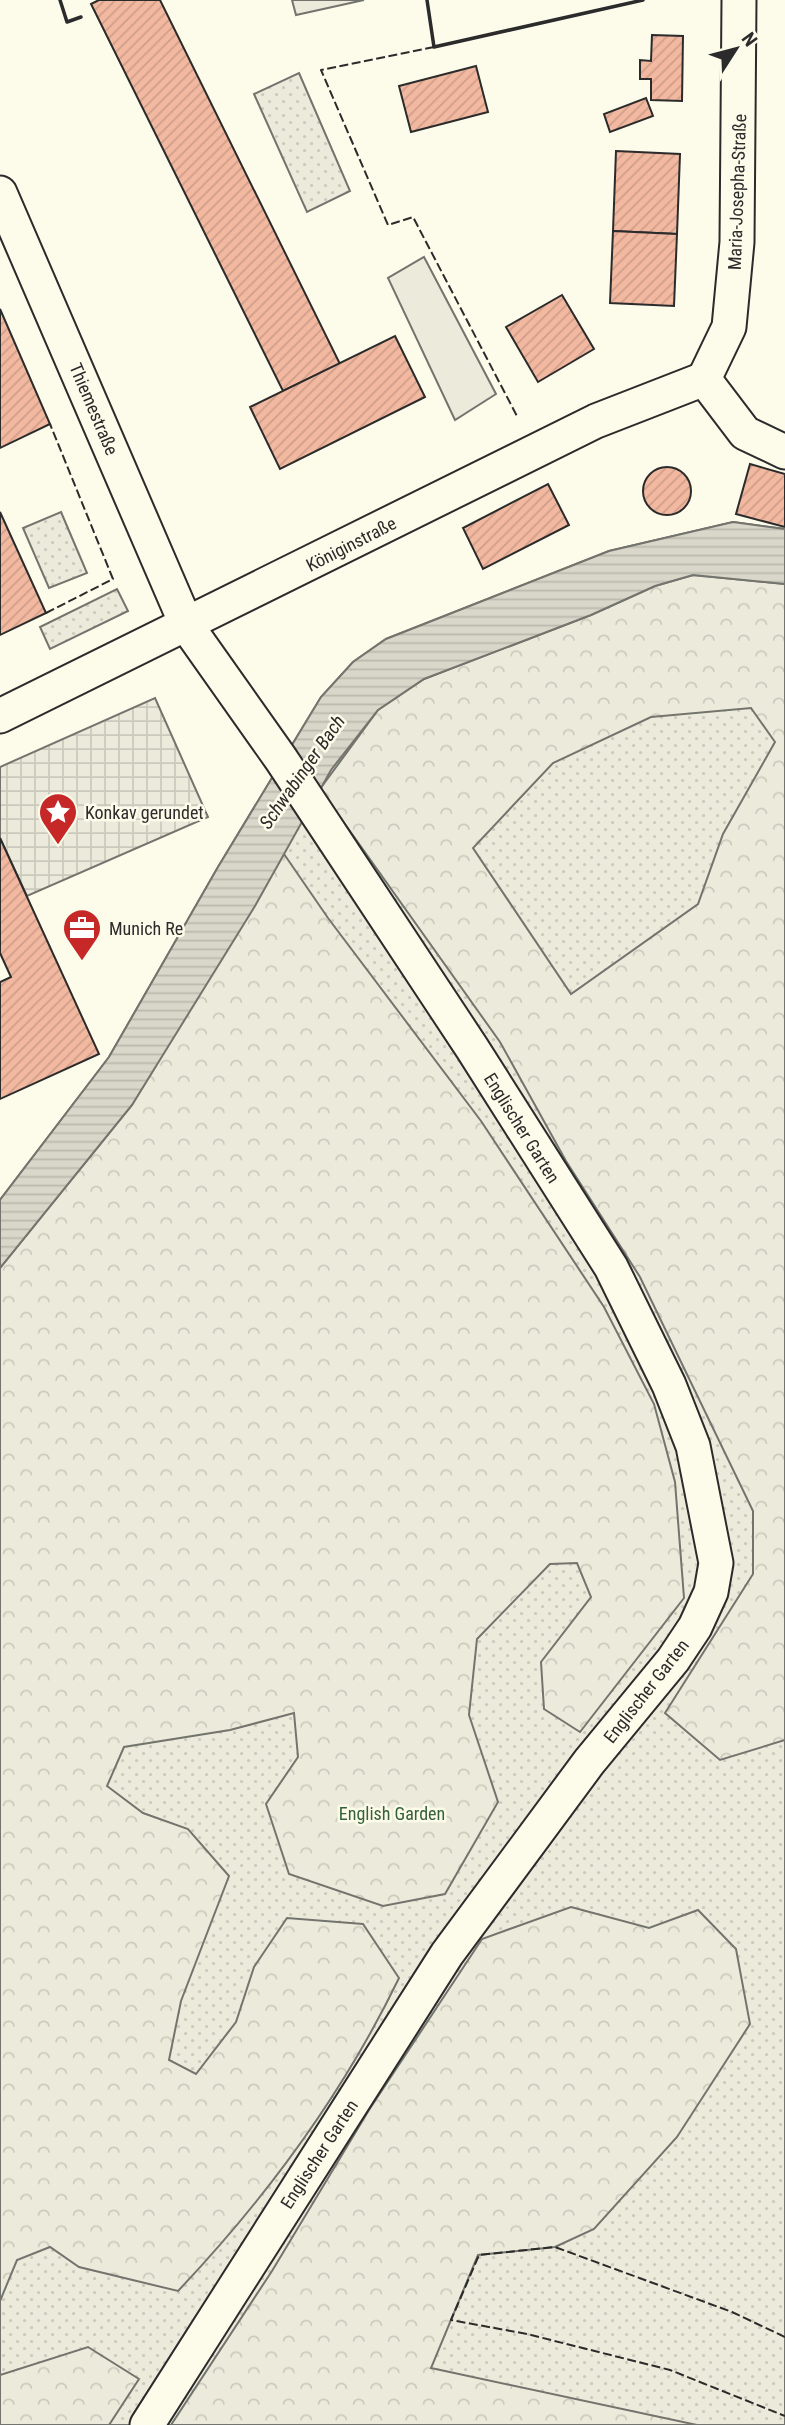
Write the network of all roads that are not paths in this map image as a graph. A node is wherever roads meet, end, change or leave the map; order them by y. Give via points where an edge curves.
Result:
1 (739, 0) edge
2 (0, 194) edge
3 (704, 379) junction
4 (785, 452) edge
5 (187, 626) junction
6 (0, 716) edge
7 (148, 2425) edge

1 - 3 street, Maria-Josepha-Straße via 737,242 729,327
2 - 5 street, Thiemestraße
3 - 4 street via 746,433
3 - 5 street, Königinstraße via 597,421
5 - 6 street, Königinstraße
5 - 7 street, Englischer Garten via 281,759 611,1267 669,1385 692,1446 716,1563 711,1592 695,1627 447,1954

